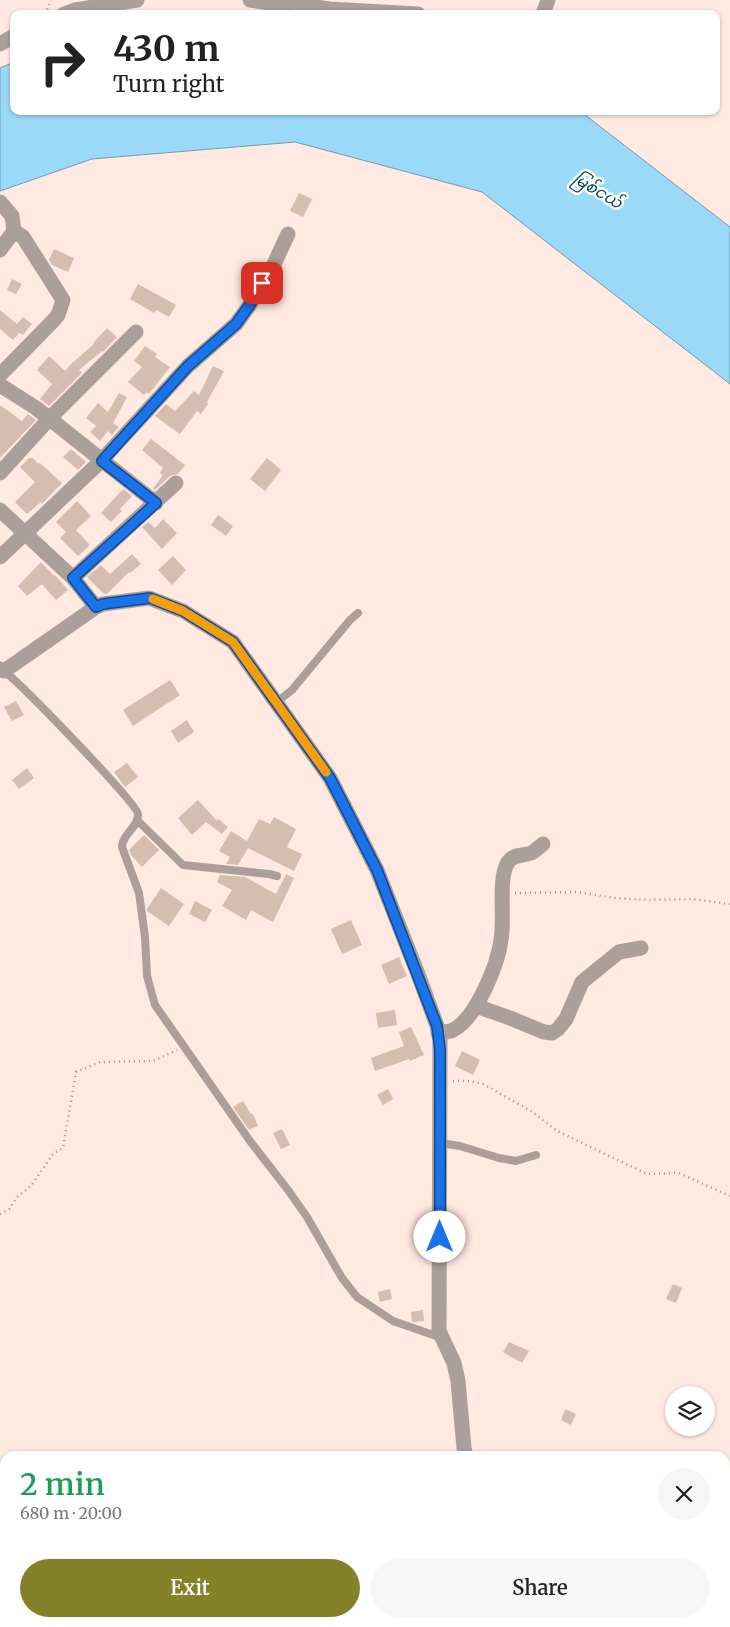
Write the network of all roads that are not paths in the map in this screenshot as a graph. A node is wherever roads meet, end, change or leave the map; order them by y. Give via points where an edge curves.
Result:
1 (137, 0) edge
2 (250, 0) edge
3 (75, 10) edge
4 (348, 10) edge
5 (0, 202) edge
6 (14, 231) junction
7 (288, 234) dead end
8 (0, 250) edge
9 (136, 332) dead end
10 (0, 375) edge
11 (0, 385) edge
12 (49, 419) junction
13 (102, 461) junction
14 (0, 474) edge
15 (176, 483) dead end
16 (156, 503) junction
17 (0, 510) edge
18 (26, 533) junction
19 (0, 557) edge
20 (73, 578) junction
21 (96, 607) junction
22 (358, 613) dead end
23 (2, 670) edge
24 (277, 702) junction
25 (137, 820) junction
26 (543, 844) dead end
27 (277, 876) dead end
28 (641, 948) dead end
29 (476, 1006) junction
30 (438, 1033) junction
31 (440, 1143) junction
32 (536, 1155) dead end
33 (442, 1338) junction
34 (465, 1451) edge

1 - 3 street
2 - 4 street via 277,4 297,2
5 - 6 street via 12,216
6 - 8 street
6 - 10 street via 23,237 63,300 53,321
7 - 13 street via 269,275 243,315 188,366
9 - 12 street
11 - 12 street
12 - 13 street
12 - 14 street
13 - 16 street
13 - 18 street
15 - 16 street
16 - 20 street
17 - 18 street
18 - 19 street
18 - 20 street
20 - 21 street
21 - 23 street
21 - 24 street via 150,598 183,611 233,642
22 - 24 lane via 292,690
23 - 25 lane via 133,804 138,812
24 - 30 street via 330,778 377,870
25 - 27 lane via 183,865
25 - 33 lane via 122,841 122,847 139,893 149,988 155,1005 307,1217 342,1278 357,1297 394,1321
26 - 29 street via 531,853 515,856 508,862 504,874 501,941 487,987
28 - 29 street via 619,952 582,982 566,1019 552,1033
29 - 30 street via 453,1030
30 - 31 street
31 - 32 lane via 516,1161
31 - 33 street
33 - 34 street via 454,1363 458,1381

